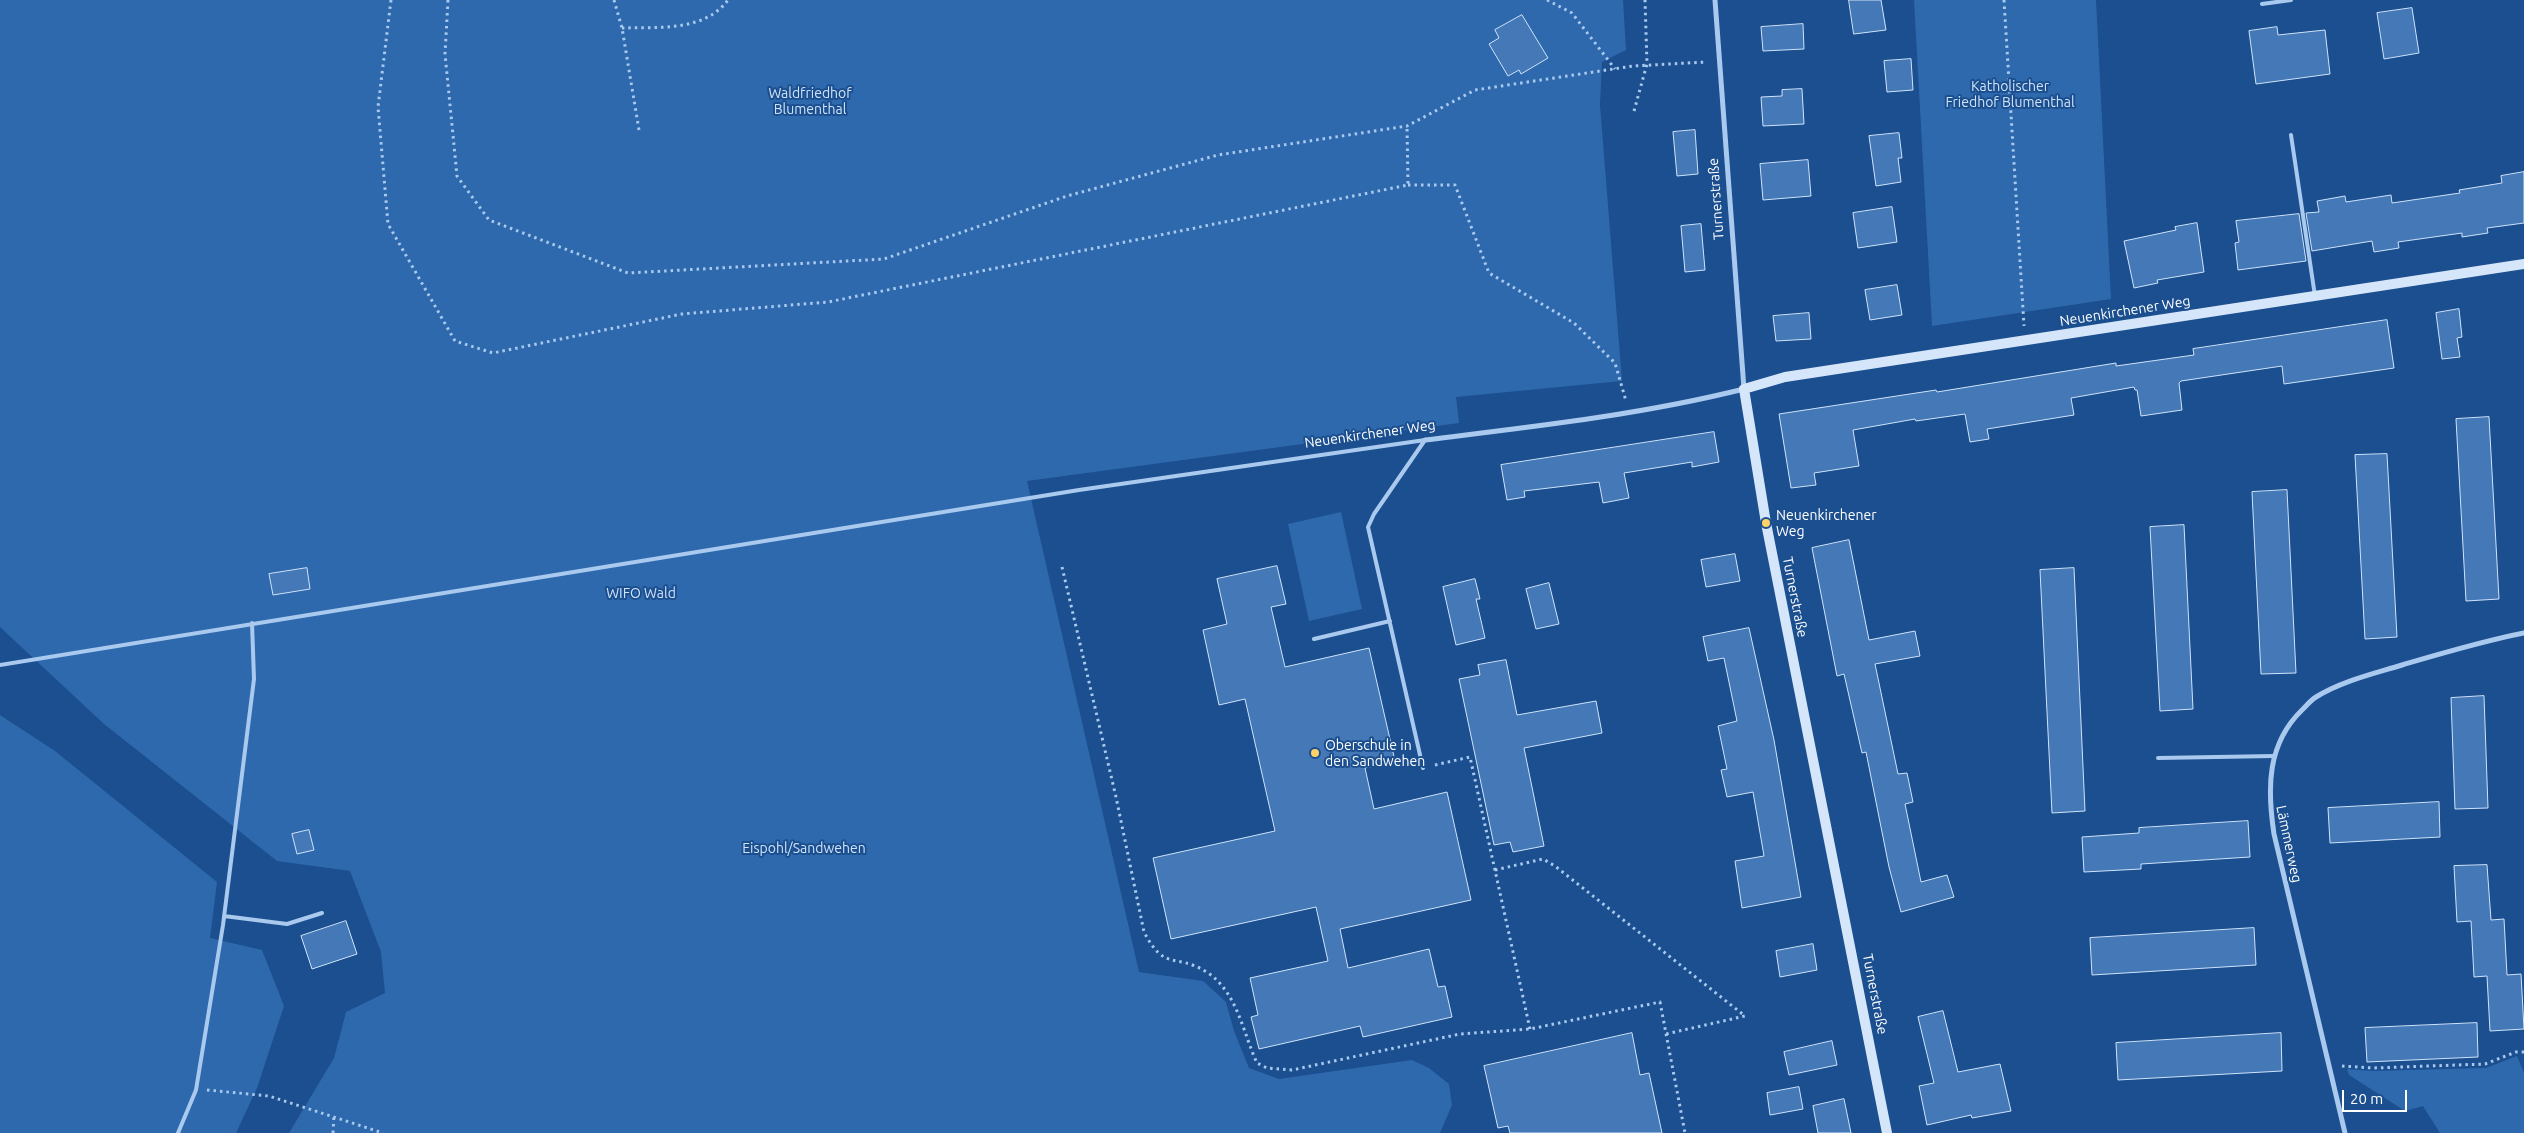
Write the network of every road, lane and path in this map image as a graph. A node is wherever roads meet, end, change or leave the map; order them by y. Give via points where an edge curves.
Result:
1 (391, 0) edge
2 (448, 0) edge
3 (614, 0) edge
4 (728, 0) edge
5 (1547, 0) edge
6 (1645, 0) edge
7 (1715, 0) edge
8 (2004, 0) edge
9 (2291, 0) edge
10 (2262, 4) dead end
11 (622, 28) junction
12 (1719, 61) junction
13 (1648, 64) junction
14 (1615, 68) junction
15 (1634, 111) dead end
16 (1406, 126) junction
17 (639, 130) dead end
18 (2291, 135) dead end
19 (1408, 185) junction
20 (2524, 264) edge
21 (2315, 296) junction
22 (2026, 340) junction
23 (1744, 390) junction
24 (1628, 411) junction
25 (1425, 440) junction
26 (1062, 567) dead end
27 (1390, 621) junction
28 (252, 623) junction
29 (2524, 633) edge
30 (1314, 639) dead end
31 (0, 665) edge
32 (2274, 756) junction
33 (2158, 758) dead end
34 (1424, 768) joint
35 (1495, 870) junction
36 (322, 914) dead end
37 (224, 916) junction
38 (1530, 1029) junction
39 (1666, 1034) junction
40 (2524, 1052) edge
41 (2329, 1065) junction
42 (196, 1090) junction
43 (334, 1115) junction
44 (178, 1133) edge
45 (333, 1133) edge
46 (384, 1133) edge
47 (1685, 1133) edge
48 (1887, 1133) edge
49 (2345, 1133) edge

1 - 19 path via 378,107 388,224 455,341 493,353 682,314 828,302
2 - 16 path via 445,54 458,176 489,220 628,273 884,259 1067,196 1218,155
3 - 11 path
4 - 11 path via 722,9 703,21 670,27
5 - 14 path via 1572,13
6 - 13 path
7 - 12 street, Turnerstraße
8 - 22 path
9 - 10 lane
11 - 17 path
12 - 13 path
12 - 23 street, Turnerstraße
13 - 14 path
13 - 15 path
14 - 16 path via 1475,90
16 - 19 path
18 - 21 lane
19 - 24 path via 1454,185 1489,273 1574,324 1615,363
20 - 21 street, Neuenkirchener Weg
21 - 22 street, Neuenkirchener Weg
22 - 23 street, Neuenkirchener Weg via 1785,378
23 - 24 street, Neuenkirchener Weg
23 - 48 street, Turnerstraße via 1768,532
24 - 25 street, Neuenkirchener Weg via 1520,429
25 - 27 lane via 1368,527
25 - 28 lane, Neuenkirchener Weg via 1078,490
26 - 38 path via 1144,932 1160,955 1205,971 1225,989 1257,1063 1267,1068 1292,1070 1460,1034
27 - 30 lane
27 - 34 lane
28 - 31 lane, Neuenkirchener Weg
28 - 37 lane via 254,679
29 - 32 street, Lämmerweg via 2468,645 2357,678 2315,697 2278,741
32 - 33 lane
32 - 41 street, Lämmerweg via 2269,801 2274,834
34 - 35 path via 1470,757
35 - 38 path
35 - 39 path via 1543,859 1555,866 1745,1016
36 - 37 lane via 287,924
37 - 42 lane
38 - 39 path via 1660,1002
39 - 47 path
40 - 41 path via 2485,1064 2373,1068
41 - 49 street, Lämmerweg
42 - 43 path via 269,1096
42 - 44 lane
43 - 45 path
43 - 46 path

